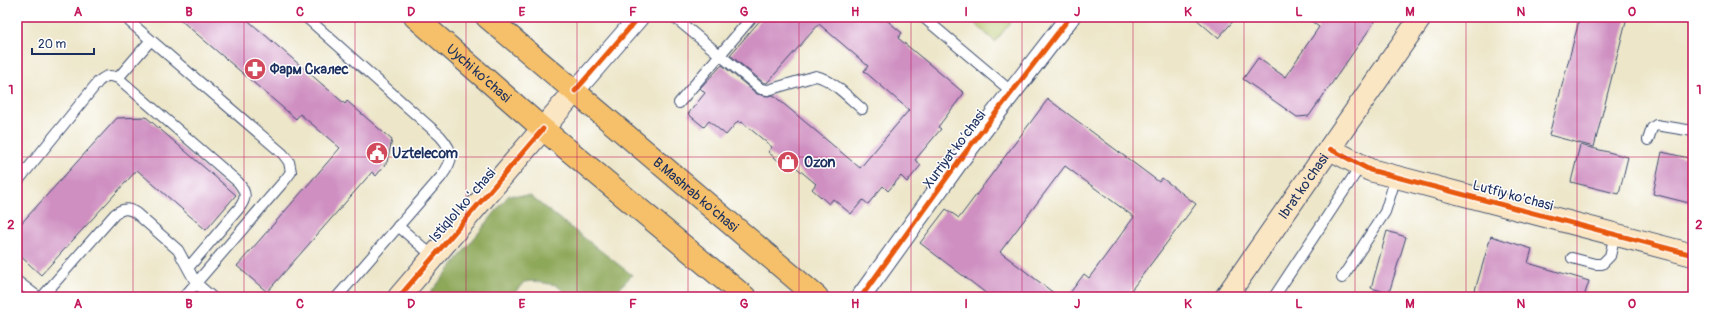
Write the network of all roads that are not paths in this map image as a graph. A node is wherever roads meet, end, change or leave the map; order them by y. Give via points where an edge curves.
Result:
1 (306, 17) edge
2 (415, 17) edge
3 (487, 17) edge
4 (639, 17) edge
5 (674, 17) edge
6 (752, 17) edge
7 (923, 17) edge
8 (1070, 17) edge
9 (1420, 17) edge
10 (130, 22) dead end
11 (151, 40) junction
12 (719, 55) junction
13 (118, 78) junction
14 (575, 92) junction
15 (1012, 92) junction
16 (679, 103) dead end
17 (862, 109) dead end
18 (543, 129) junction
19 (1693, 131) edge
20 (1648, 140) dead end
21 (1330, 149) junction
22 (1361, 165) junction
23 (1396, 177) junction
24 (17, 182) edge
25 (398, 226) junction
26 (1615, 235) junction
27 (1693, 255) edge
28 (434, 257) junction
29 (1572, 258) dead end
30 (188, 268) junction
31 (1342, 278) dead end
32 (17, 281) edge
33 (196, 283) junction
34 (38, 297) edge
35 (42, 297) edge
36 (184, 297) edge
37 (212, 297) edge
38 (337, 297) edge
39 (399, 297) edge
40 (745, 297) edge
41 (817, 297) edge
42 (861, 297) edge
43 (1226, 297) edge
44 (1274, 297) edge

1 - 25 lane via 448,145 452,155 449,165
2 - 18 main road, Uychi ko’chasi
3 - 14 main road
4 - 14 street
5 - 12 lane
6 - 12 lane
7 - 15 lane
8 - 15 street, Xurriyat ko‘chasi
9 - 21 street, Ibrat ko'chasi
10 - 11 lane
11 - 13 lane
11 - 33 lane via 283,154 289,162 291,172
12 - 16 lane
12 - 17 lane via 761,89 775,88 816,76 830,82
13 - 24 lane via 104,76 98,82
13 - 30 lane via 245,190 245,199 240,207
14 - 18 street, Istiqlol koʻchasi
14 - 41 main road, B.Mashrab ko'chasi
15 - 42 street, Xurriyat ko‘chasi
18 - 28 street, Istiqlol koʻchasi
18 - 40 main road
19 - 20 lane via 1656,125 1652,128
21 - 22 street, Lutfiy ko'chasi
21 - 43 street, Ibrat ko'chasi
22 - 23 street, Lutfiy ko'chasi
22 - 44 lane
23 - 26 street, Lutfiy ko'chasi
23 - 31 lane via 1384,212
25 - 28 lane
25 - 38 lane
26 - 27 street, Lutfiy ko'chasi
26 - 29 lane via 1610,256 1602,264
28 - 39 street, Istiqlol koʻchasi
30 - 33 lane
30 - 35 lane via 178,250 136,213 129,209 121,209
32 - 34 lane
33 - 36 lane
33 - 37 lane

